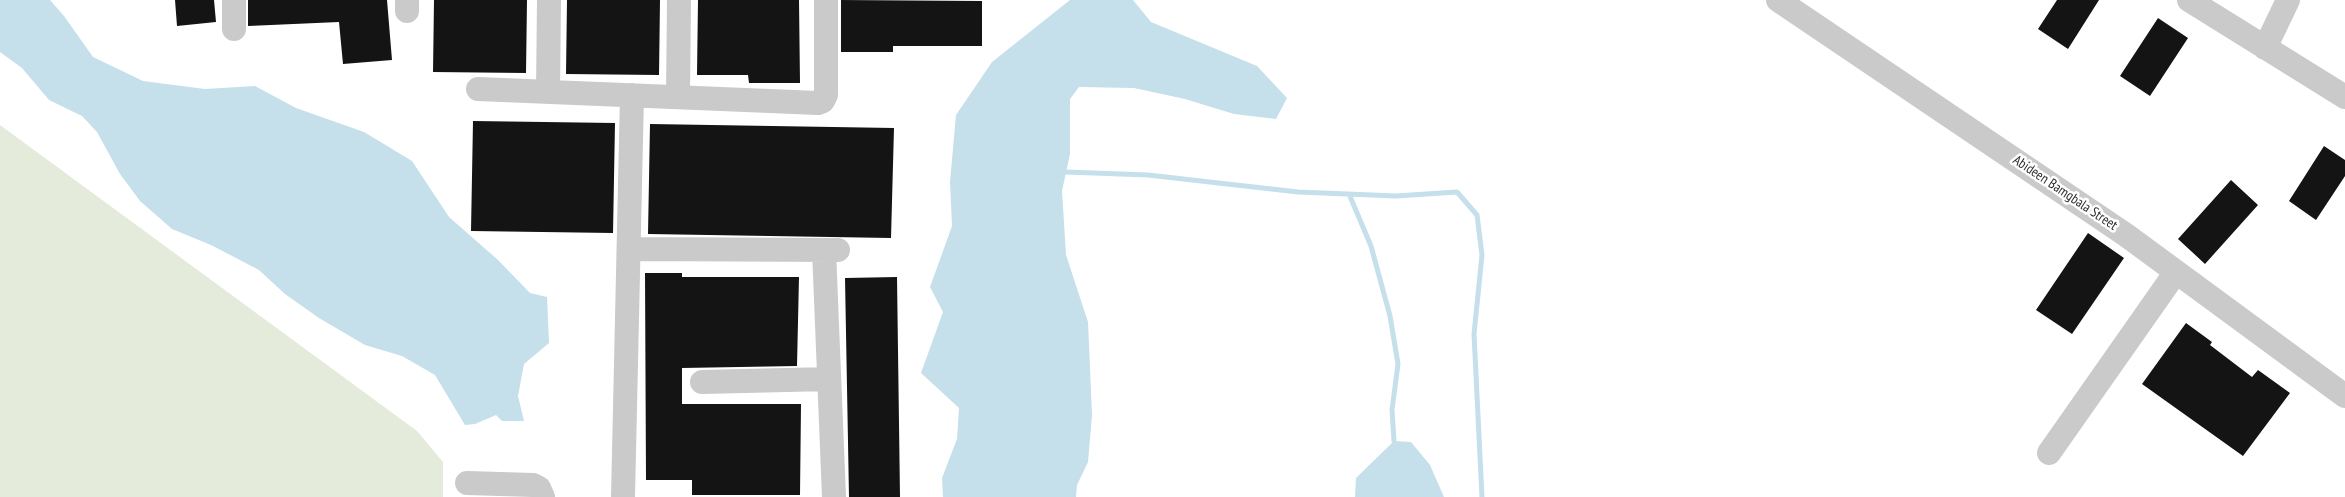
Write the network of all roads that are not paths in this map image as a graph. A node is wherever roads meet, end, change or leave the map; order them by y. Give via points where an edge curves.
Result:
1 (234, 0) edge
2 (549, 0) edge
3 (679, 0) edge
4 (826, 0) edge
5 (1778, 0) edge
6 (2189, 0) edge
7 (2288, 0) edge
8 (234, 29) dead end
9 (2265, 48) junction
10 (478, 89) dead end
11 (548, 92) junction
12 (632, 96) junction
13 (678, 97) junction
14 (2345, 97) edge
15 (629, 249) junction
16 (2176, 272) junction
17 (829, 379) junction
18 (702, 382) dead end
19 (2345, 396) edge
20 (2049, 453) dead end
21 (467, 483) dead end
22 (543, 497) edge
23 (623, 497) edge
24 (834, 497) edge

1 - 8 street
2 - 11 street
3 - 13 street
4 - 13 street via 824,101
5 - 16 street, Abideen Bamgbala Street
6 - 9 street
7 - 9 street
9 - 14 street
10 - 11 street
11 - 12 street
12 - 13 street
12 - 15 street
15 - 17 street via 831,250
15 - 23 street
16 - 19 street, Abideen Bamgbala Street
16 - 20 street
17 - 18 street
17 - 24 street
21 - 22 street via 533,485 539,488

